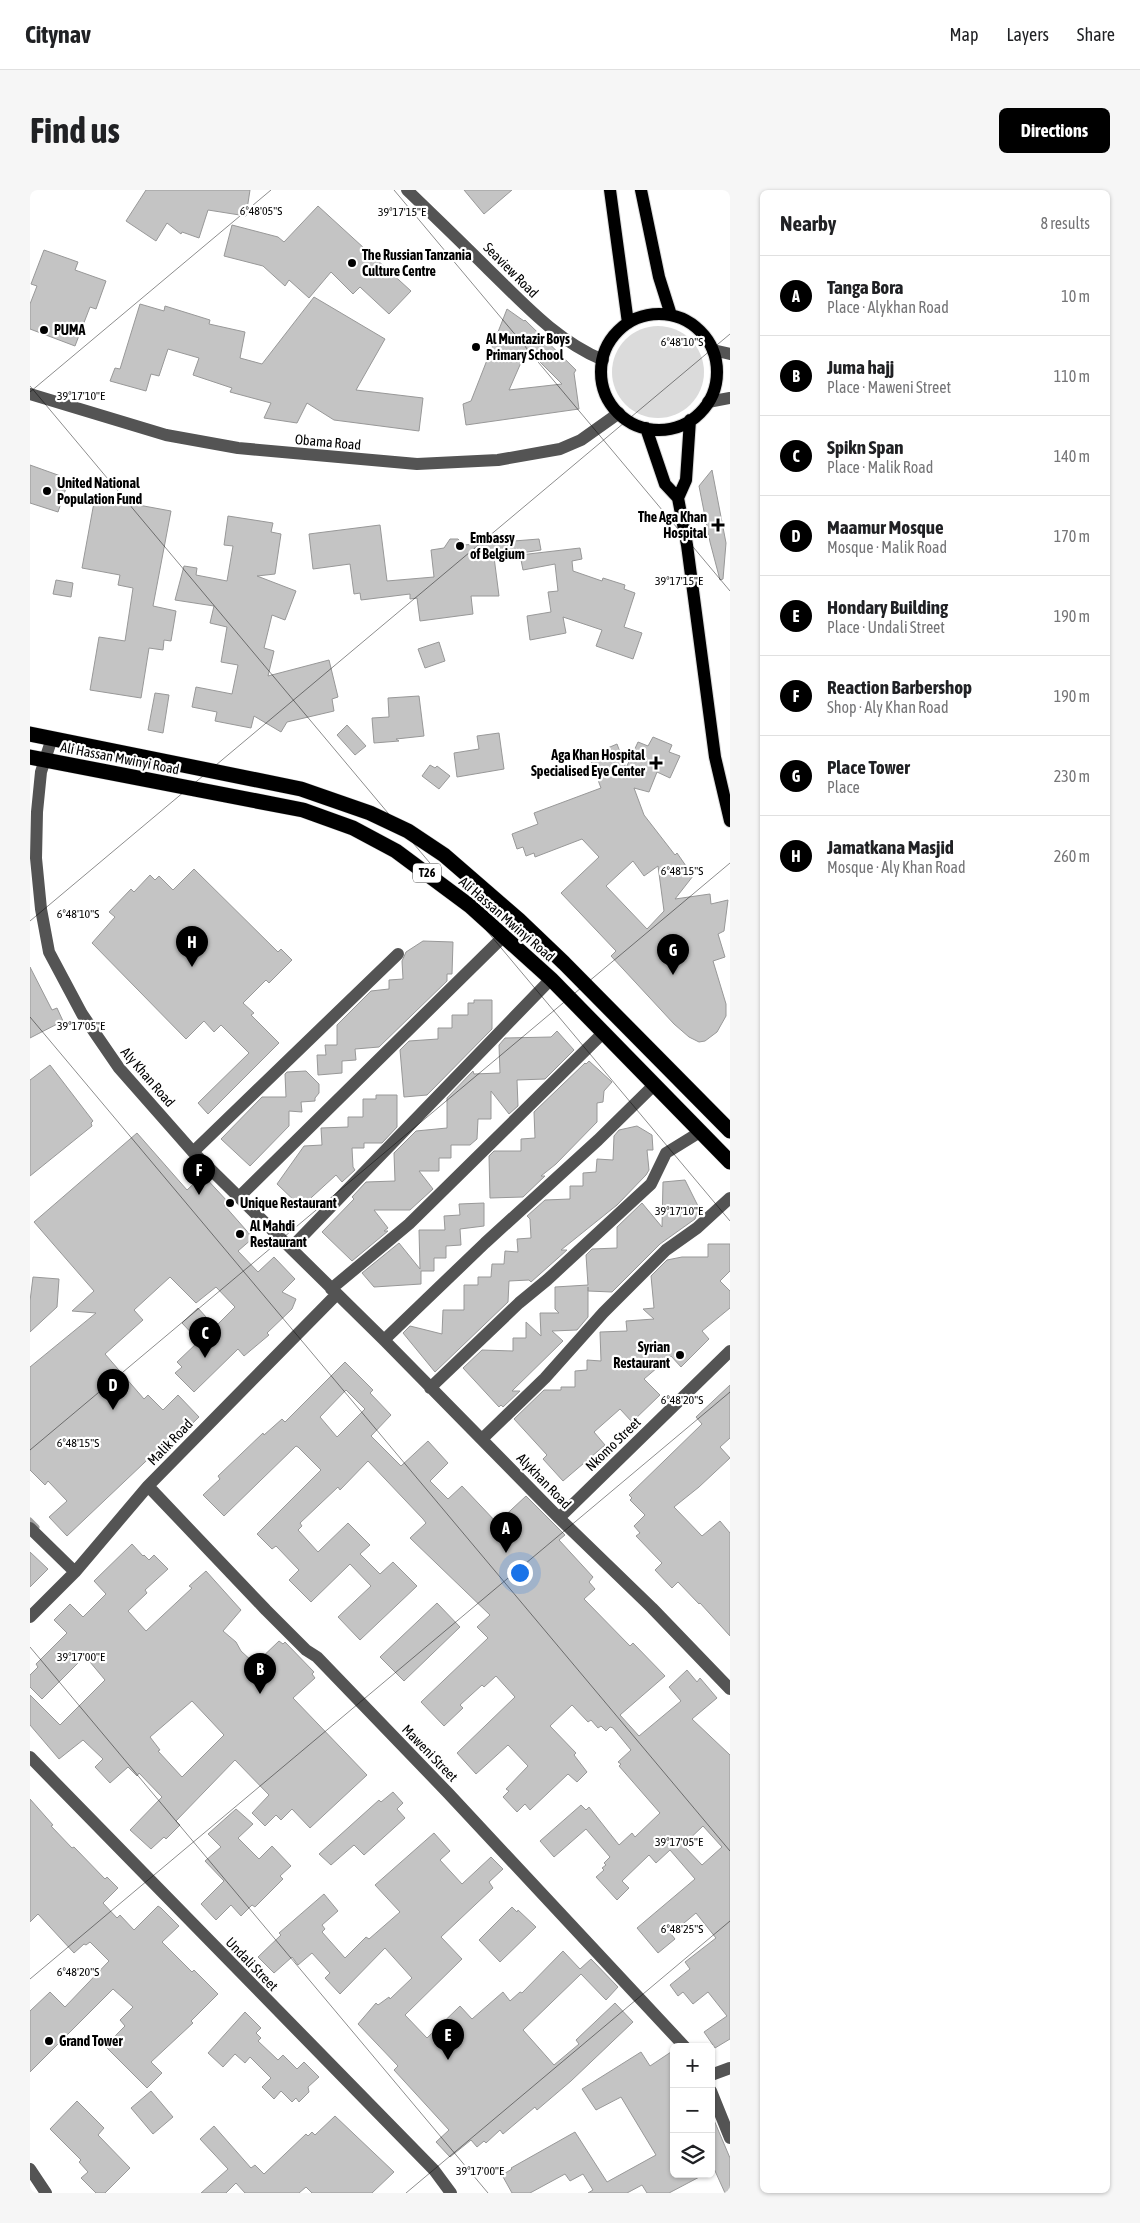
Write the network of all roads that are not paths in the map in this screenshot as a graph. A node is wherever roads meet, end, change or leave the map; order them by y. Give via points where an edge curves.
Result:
1 (406, 190) edge
2 (610, 190) edge
3 (641, 190) edge
4 (672, 315) junction
5 (628, 323) junction
6 (713, 350) junction
7 (730, 354) edge
8 (603, 360) junction
9 (30, 394) edge
10 (730, 398) edge
11 (708, 402) junction
12 (619, 413) junction
13 (690, 420) junction
14 (646, 428) junction
15 (678, 498) junction
16 (30, 734) edge
17 (52, 738) junction
18 (37, 758) edge
19 (730, 821) edge
20 (504, 936) junction
21 (398, 954) dead end
22 (551, 979) junction
23 (603, 1033) junction
24 (654, 1085) junction
25 (730, 1131) edge
26 (700, 1132) junction
27 (193, 1152) junction
28 (730, 1162) edge
29 (239, 1197) junction
30 (730, 1198) edge
31 (291, 1248) junction
32 (334, 1291) junction
33 (384, 1340) junction
34 (730, 1351) edge
35 (430, 1388) junction
36 (482, 1439) junction
37 (148, 1486) junction
38 (559, 1518) junction
39 (30, 1528) edge
40 (75, 1572) junction
41 (30, 1617) edge
42 (730, 1689) edge
43 (30, 1757) edge
44 (681, 2043) edge
45 (730, 2068) edge
46 (715, 2074) edge
47 (715, 2095) edge
48 (725, 2106) edge
49 (730, 2138) edge
50 (30, 2169) edge
51 (46, 2193) edge
52 (451, 2193) edge

1 - 8 street, Seaview Road via 537,317 570,344
2 - 5 main road
3 - 4 main road via 659,277
4 - 5 main road via 649,315
4 - 6 main road via 700,331
5 - 8 main road via 612,339
6 - 7 street
6 - 11 main road via 716,376
8 - 12 main road via 604,388
9 - 12 street, Obama Road via 166,435 238,448 417,464 498,460 560,449 581,440
10 - 11 street
11 - 13 main road
12 - 14 main road
13 - 14 main road via 669,428
13 - 15 main road via 686,480
14 - 15 main road via 665,484
15 - 19 main road via 715,757
16 - 17 highway, Ali Hassan Mwinyi Road / T26
17 - 18 street, Aly Khan Road
17 - 25 highway, Ali Hassan Mwinyi Road / T26 via 301,789 370,813 408,831 444,855 532,932
18 - 20 highway, Ali Hassan Mwinyi Road / T26 via 303,810 353,828 396,851 431,876
18 - 27 street, Aly Khan Road via 41,772 36,858 41,909 50,952 82,1014 119,1068
20 - 22 highway, Ali Hassan Mwinyi Road / T26
20 - 29 street
21 - 27 street
22 - 23 highway, Ali Hassan Mwinyi Road / T26
22 - 31 street
23 - 24 highway, Ali Hassan Mwinyi Road / T26
23 - 32 street, Malik Road via 409,1224
24 - 26 highway, Ali Hassan Mwinyi Road / T26
24 - 33 street
26 - 28 highway, Ali Hassan Mwinyi Road / T26
26 - 35 street via 666,1153 651,1184
27 - 29 street, Aly Khan Road
29 - 31 street, Aly Khan Road
30 - 36 street via 666,1250 545,1378
31 - 32 street, Aly Khan Road
32 - 33 street, Alykhan Road
32 - 37 street, Malik Road
33 - 35 street, Alykhan Road
34 - 38 street, Nkomo Street
35 - 36 street, Alykhan Road
36 - 38 street, Alykhan Road
37 - 40 street, Malik Road
37 - 44 street, Maweni Street via 434,1779
38 - 42 street, Alykhan Road
39 - 40 street
40 - 41 street, Malik Road
43 - 52 street, Undali Street via 434,2170
45 - 46 street
47 - 48 street
48 - 49 street
50 - 51 street

